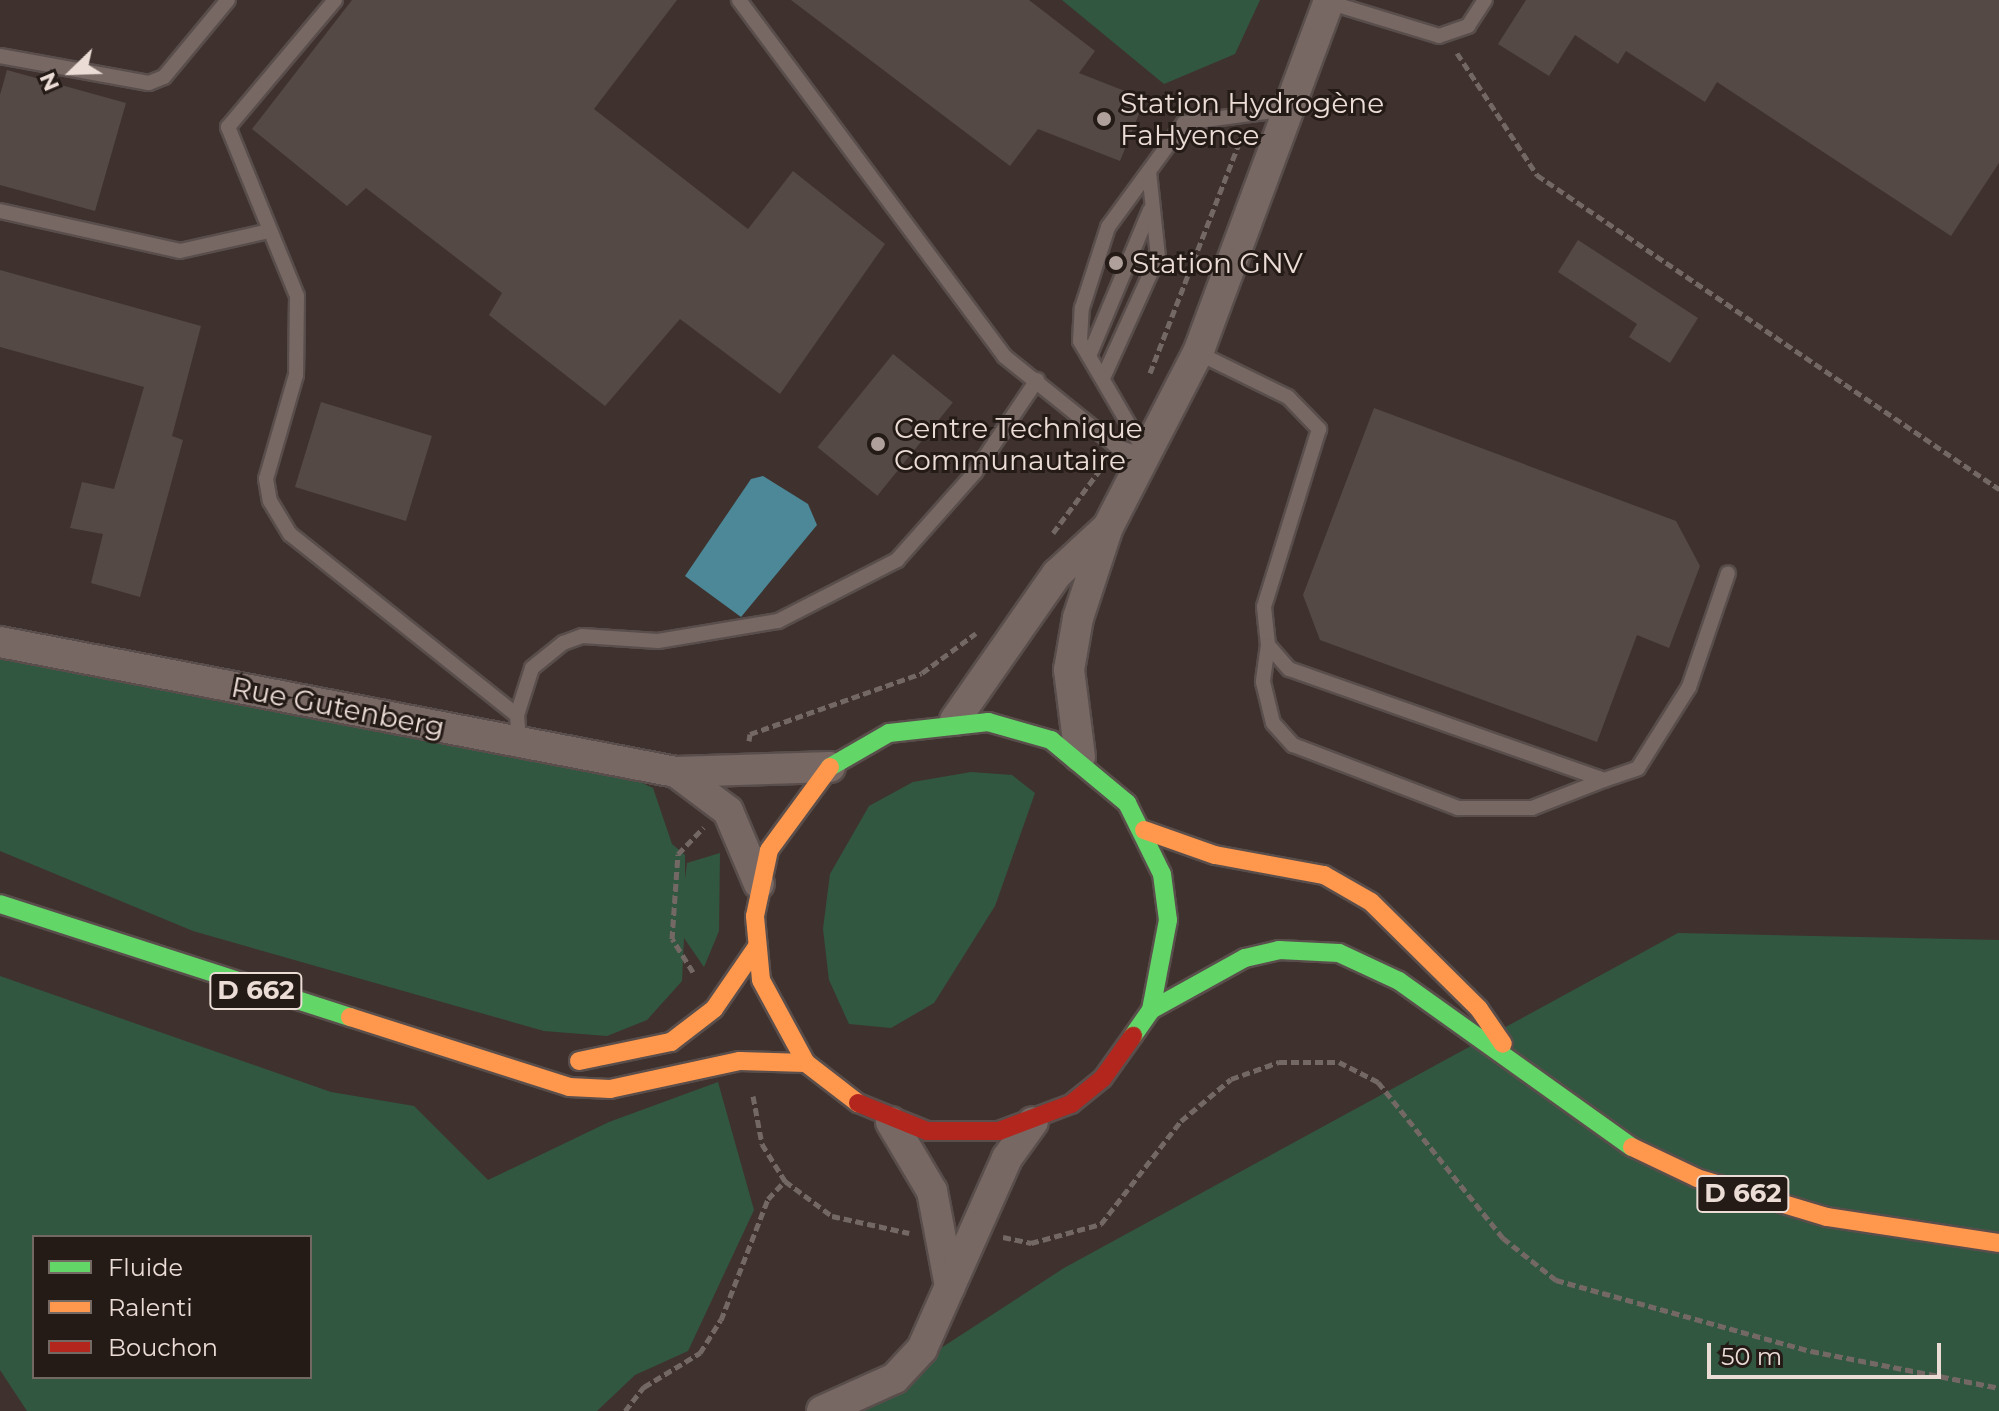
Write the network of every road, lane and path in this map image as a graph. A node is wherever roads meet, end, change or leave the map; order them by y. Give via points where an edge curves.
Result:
1 (228, 0) edge
2 (335, 0) edge
3 (739, 0) edge
4 (1485, 0) edge
5 (1329, 1) edge
6 (1439, 36) junction
7 (0, 56) edge
8 (1289, 109) junction
9 (1251, 113) junction
10 (1149, 172) junction
11 (1152, 206) junction
12 (0, 211) edge
13 (265, 232) junction
14 (1198, 353) junction
15 (1089, 356) junction
16 (1103, 378) junction
17 (1037, 380) junction
18 (1130, 421) junction
19 (1148, 457) junction
20 (1999, 489) edge
21 (1108, 527) junction
22 (1728, 573) dead end
23 (0, 642) edge
24 (1268, 645) junction
25 (955, 720) junction
26 (518, 729) junction
27 (1080, 757) junction
28 (830, 767) junction
29 (676, 772) junction
30 (1604, 780) junction
31 (1144, 830) junction
32 (759, 884) junction
33 (0, 904) edge
34 (756, 948) junction
35 (1151, 1010) junction
36 (806, 1063) junction
37 (517, 1064) junction
38 (1519, 1065) junction
39 (891, 1122) junction
40 (1033, 1122) junction
41 (945, 1234) junction
42 (978, 1235) junction
43 (1999, 1243) edge
44 (950, 1286) junction
45 (1999, 1388) edge
46 (625, 1411) edge
47 (822, 1411) edge

1 - 7 lane via 164,77 149,83
2 - 13 lane via 228,127
3 - 17 lane via 1004,356
4 - 6 lane via 1468,26
5 - 6 lane
5 - 8 street
6 - 20 path via 1470,65 1537,175
8 - 9 lane
8 - 14 street
9 - 10 lane via 1184,123
9 - 18 path
10 - 11 lane
10 - 15 lane via 1108,227 1082,308 1080,341
11 - 15 lane
11 - 16 lane via 1158,257
12 - 13 lane via 180,251
13 - 26 lane via 297,296 296,375 266,479 270,501 290,534
14 - 19 street
14 - 24 lane via 1288,397 1319,429 1264,607
15 - 16 lane
16 - 18 lane
17 - 19 lane via 1117,447
17 - 26 lane via 975,472 897,560 778,621 658,641 582,636 563,643 532,668
18 - 19 lane
19 - 21 street
21 - 25 street via 1057,574
21 - 27 street via 1069,670
22 - 30 lane via 1689,687 1638,768
23 - 26 street, Rue Gutenberg
24 - 30 lane via 1289,669
24 - 30 lane via 1266,696 1273,723 1293,745 1458,808 1532,808
25 - 27 main road via 1020,729
25 - 28 main road via 889,733
26 - 29 street, Rue Gutenberg
27 - 31 main road
28 - 29 street, Rue Gutenberg
28 - 32 main road via 785,819
29 - 32 street, Rue Gutenberg via 728,811
31 - 35 main road via 1168,920
31 - 38 main road, D 662 via 1215,855 1324,875 1371,902 1479,1009
32 - 34 main road
33 - 37 main road, D 662 via 349,1021
34 - 36 main road via 772,1010
34 - 37 main road, D 662 via 714,1009 671,1042 611,1060
35 - 38 main road, D 662 via 1245,958 1279,950 1339,953 1399,981
35 - 40 main road via 1103,1078
36 - 37 main road, D 662 via 740,1061 610,1089 569,1087
36 - 39 main road via 831,1088
38 - 43 main road, D 662 via 1620,1141 1697,1178 1827,1217
39 - 40 main road via 962,1134
39 - 41 street via 932,1191
40 - 42 street via 1007,1158
41 - 44 street
41 - 46 path via 832,1216 785,1181 768,1199 721,1320 700,1353 644,1387
42 - 44 street
42 - 45 path via 1031,1243 1101,1224 1181,1121 1231,1079 1279,1062 1339,1062 1378,1082 1503,1238 1556,1280 1811,1351
44 - 47 street via 922,1349 895,1378

